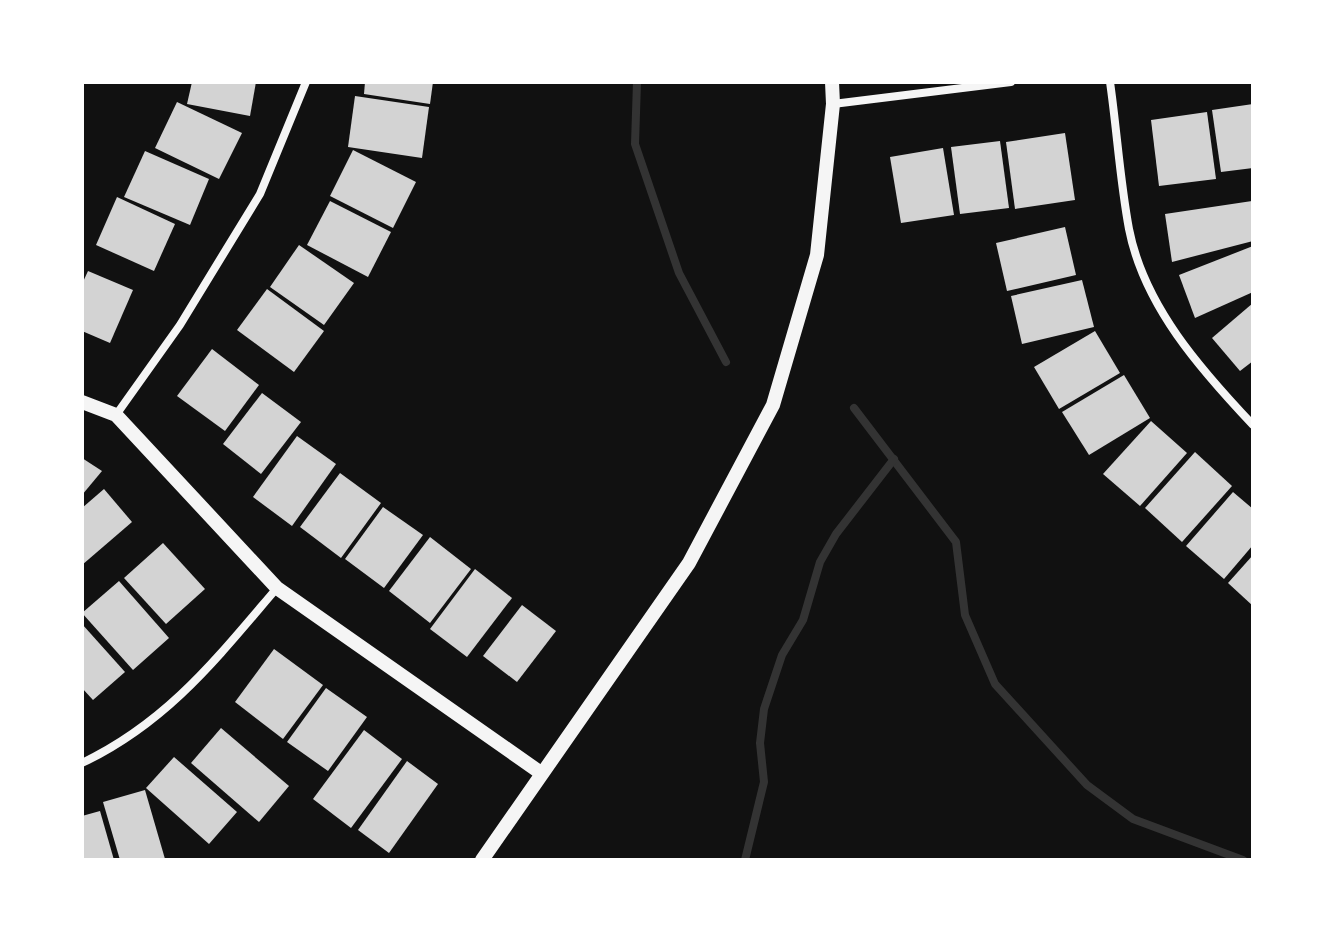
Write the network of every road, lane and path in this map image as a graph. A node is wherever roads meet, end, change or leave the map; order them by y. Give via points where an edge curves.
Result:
1 (306, 82) edge
2 (832, 82) edge
3 (1011, 82) edge
4 (1110, 82) edge
5 (833, 104) junction
6 (82, 402) edge
7 (116, 415) junction
8 (1253, 425) edge
9 (277, 588) junction
10 (82, 763) edge
11 (541, 773) junction
12 (482, 860) edge

1 - 7 street via 260,194 180,325
2 - 5 street
3 - 5 street
4 - 8 street via 1130,232 1147,282 1181,343
5 - 11 street via 817,255 773,405 689,563
6 - 7 street
7 - 9 street
9 - 10 street via 193,687 118,746
9 - 11 street
11 - 12 street

